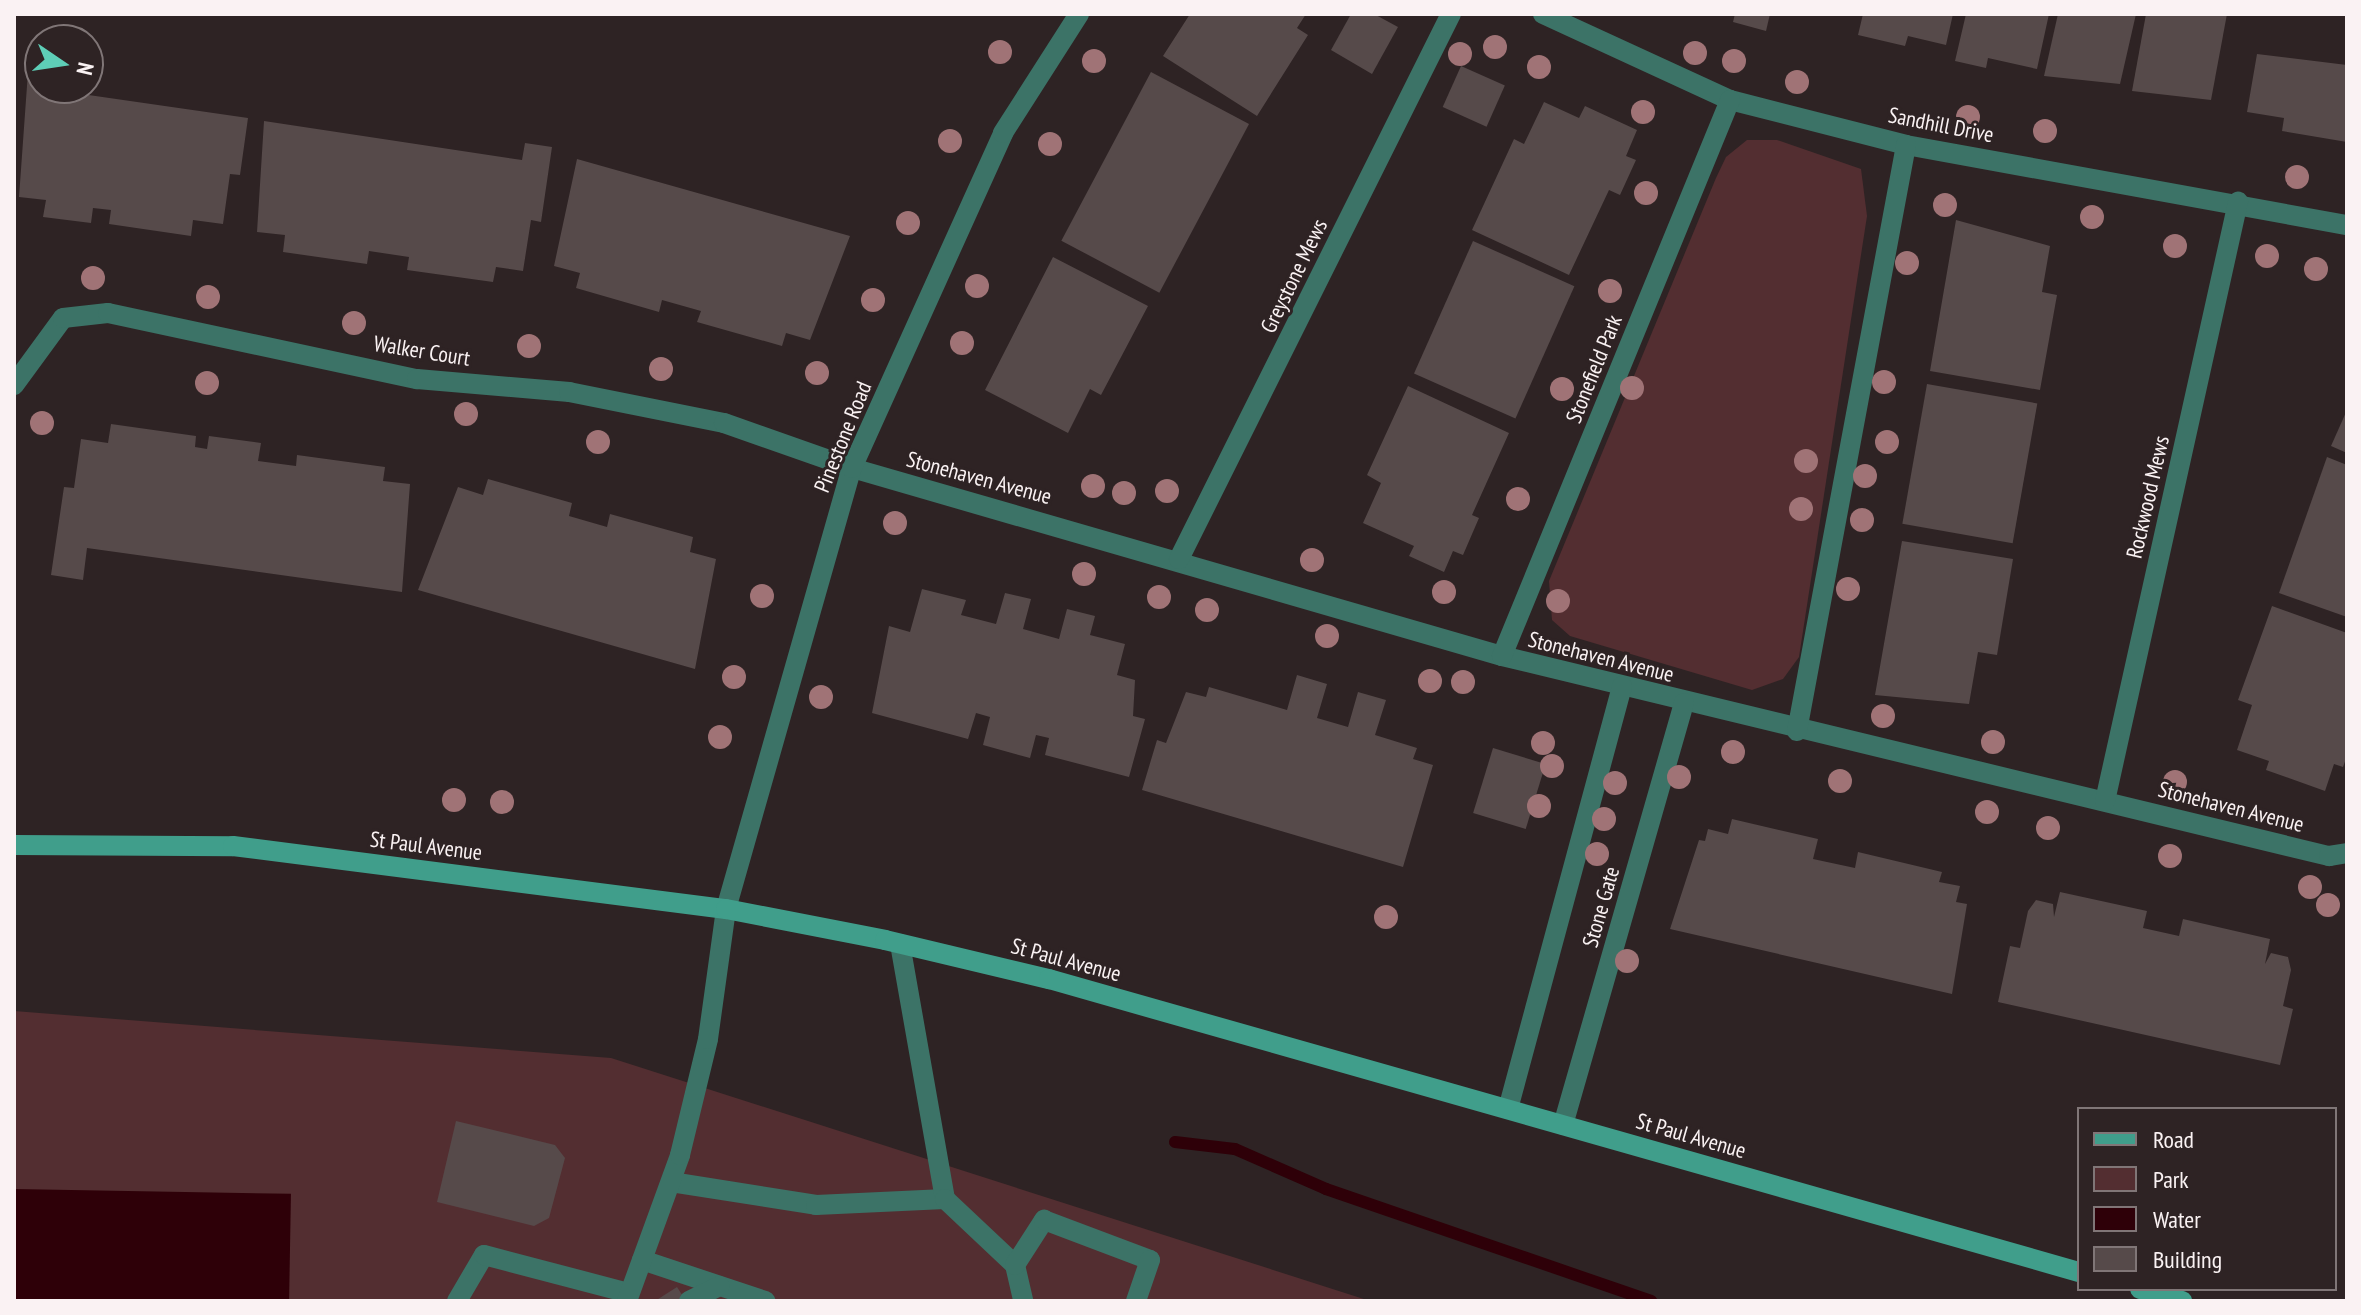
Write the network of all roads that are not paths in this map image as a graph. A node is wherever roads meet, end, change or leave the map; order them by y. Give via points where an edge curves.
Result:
1 (1079, 14) edge
2 (1451, 14) edge
3 (1543, 14) edge
4 (1730, 100) junction
5 (1906, 145) junction
6 (2238, 202) junction
7 (2347, 225) edge
8 (14, 385) edge
9 (852, 468) junction
10 (1179, 559) junction
11 (1502, 656) junction
12 (1622, 686) junction
13 (1684, 703) junction
14 (1797, 731) junction
15 (2105, 801) junction
16 (14, 845) edge
17 (2347, 853) edge
18 (726, 909) junction
19 (900, 944) junction
20 (1508, 1109) junction
21 (1563, 1125) junction
22 (671, 1182) junction
23 (945, 1199) junction
24 (642, 1260) junction
25 (1015, 1265) junction
26 (2077, 1271) edge
27 (720, 1286) junction
28 (2147, 1291) edge
29 (628, 1297) edge
30 (457, 1301) edge
31 (689, 1301) edge
32 (765, 1301) edge
33 (1023, 1301) edge
34 (1136, 1301) edge
35 (2182, 1301) edge

1 - 9 street, Pinestone Road via 1003,133
2 - 10 street, Greystone Mews
3 - 4 street, Sandhill Drive
4 - 5 street, Sandhill Drive
4 - 11 street, Stonefield Park
5 - 6 street, Sandhill Drive
5 - 14 street
6 - 7 street, Sandhill Drive
6 - 15 street, Rockwood Mews
8 - 9 street, Walker Court via 63,318 108,313 417,379 569,392 724,423
9 - 10 street, Stonehaven Avenue
9 - 18 street, Pinestone Road
10 - 11 street, Stonehaven Avenue
11 - 12 street, Stonehaven Avenue
12 - 13 street, Stonehaven Avenue
12 - 20 street, Stone Gate
13 - 14 street, Stonehaven Avenue
13 - 21 street, Stone Gate
14 - 15 street, Stonehaven Avenue
15 - 17 street, Stonehaven Avenue via 2329,856
16 - 18 main road, St Paul Avenue via 233,846
18 - 19 main road, St Paul Avenue
18 - 22 street, Pinestone Road via 708,1039
19 - 20 main road, St Paul Avenue
19 - 23 street
20 - 21 main road, St Paul Avenue
21 - 26 main road, St Paul Avenue
22 - 23 street via 816,1205
22 - 24 street, Pinestone Road
23 - 25 street
24 - 27 street
24 - 29 street, Pinestone Road
25 - 33 street
25 - 34 street via 1044,1220 1150,1260
27 - 31 street
27 - 32 street
28 - 35 main road
29 - 30 street via 484,1255

